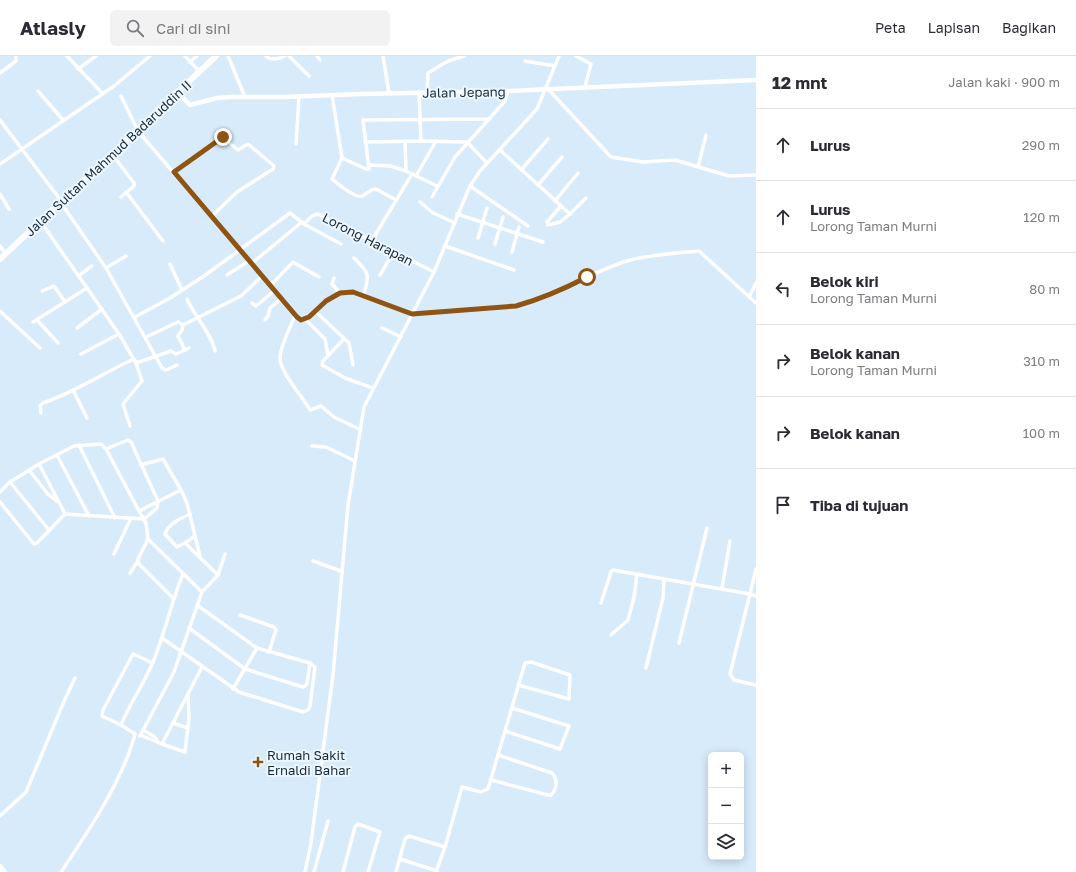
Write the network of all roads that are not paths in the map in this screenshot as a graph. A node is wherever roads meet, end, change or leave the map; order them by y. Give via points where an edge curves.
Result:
1 (16, 56) edge
2 (67, 56) edge
3 (96, 56) edge
4 (150, 56) edge
5 (184, 56) edge
6 (196, 56) edge
7 (216, 56) edge
8 (228, 56) edge
9 (266, 56) edge
10 (284, 56) edge
11 (289, 56) edge
12 (383, 56) edge
13 (464, 56) edge
14 (559, 56) edge
15 (576, 56) edge
16 (454, 57) edge
17 (525, 61) dead end
18 (190, 62) junction
19 (555, 66) junction
20 (78, 69) junction
21 (200, 72) junction
22 (0, 73) edge
23 (308, 76) dead end
24 (756, 80) edge
25 (584, 87) junction
26 (547, 89) junction
27 (508, 91) junction
28 (38, 92) dead end
29 (419, 92) junction
30 (102, 93) junction
31 (178, 93) junction
32 (389, 93) junction
33 (427, 93) junction
34 (332, 95) junction
35 (122, 96) dead end
36 (245, 96) junction
37 (300, 96) junction
38 (419, 119) junction
39 (489, 119) junction
40 (0, 120) edge
41 (63, 120) junction
42 (138, 130) junction
43 (706, 135) dead end
44 (548, 139) dead end
45 (421, 141) junction
46 (436, 141) junction
47 (365, 142) junction
48 (405, 142) junction
49 (468, 142) junction
50 (296, 144) dead end
51 (23, 148) junction
52 (500, 150) junction
53 (112, 154) junction
54 (562, 157) dead end
55 (342, 158) junction
56 (487, 163) junction
57 (0, 164) edge
58 (370, 165) junction
59 (698, 167) junction
60 (521, 170) junction
61 (406, 171) junction
62 (174, 172) junction
63 (578, 173) dead end
64 (412, 174) junction
65 (756, 175) edge
66 (416, 176) junction
67 (538, 185) junction
68 (437, 186) junction
69 (470, 186) junction
70 (126, 192) junction
71 (0, 194) edge
72 (121, 197) dead end
73 (432, 197) dead end
74 (586, 198) dead end
75 (396, 200) junction
76 (555, 201) junction
77 (62, 202) junction
78 (420, 202) dead end
79 (561, 206) junction
80 (487, 208) dead end
81 (9, 209) dead end
82 (456, 214) junction
83 (570, 214) junction
84 (211, 217) junction
85 (503, 217) dead end
86 (41, 222) junction
87 (453, 222) junction
88 (303, 223) junction
89 (482, 223) junction
90 (528, 226) dead end
91 (519, 227) dead end
92 (500, 228) junction
93 (517, 234) junction
94 (478, 238) dead end
95 (163, 241) dead end
96 (371, 242) junction
97 (543, 242) dead end
98 (341, 244) dead end
99 (495, 244) dead end
100 (0, 246) edge
101 (445, 246) junction
102 (239, 250) junction
103 (512, 252) dead end
104 (393, 253) junction
105 (6, 254) junction
106 (126, 256) dead end
107 (354, 258) dead end
108 (0, 259) edge
109 (250, 262) junction
110 (170, 264) dead end
111 (92, 266) dead end
112 (106, 268) junction
113 (514, 270) dead end
114 (434, 272) junction
115 (227, 275) dead end
116 (380, 275) dead end
117 (78, 276) junction
118 (262, 276) junction
119 (319, 277) dead end
120 (334, 278) dead end
121 (756, 283) edge
122 (270, 286) junction
123 (87, 288) junction
124 (182, 290) junction
125 (42, 291) dead end
126 (274, 291) junction
127 (340, 293) junction
128 (363, 296) junction
129 (749, 297) junction
130 (281, 299) junction
131 (187, 300) dead end
132 (65, 302) junction
133 (252, 303) dead end
134 (756, 303) edge
135 (102, 309) junction
136 (0, 310) edge
137 (315, 311) junction
138 (412, 314) junction
139 (295, 315) junction
140 (135, 317) junction
141 (197, 319) junction
142 (305, 319) junction
143 (37, 320) junction
144 (265, 320) dead end
145 (33, 322) dead end
146 (183, 325) junction
147 (77, 328) dead end
148 (382, 328) dead end
149 (119, 334) junction
150 (146, 337) junction
151 (401, 337) junction
152 (344, 339) junction
153 (58, 343) dead end
154 (40, 348) dead end
155 (215, 351) dead end
156 (81, 354) dead end
157 (328, 356) junction
158 (156, 357) junction
159 (134, 359) junction
160 (136, 363) junction
161 (177, 365) dead end
162 (353, 365) dead end
163 (373, 388) junction
164 (74, 392) junction
165 (41, 413) dead end
166 (87, 418) dead end
167 (130, 426) dead end
168 (359, 429) junction
169 (80, 445) junction
170 (312, 446) dead end
171 (106, 449) junction
172 (56, 455) junction
173 (355, 461) junction
174 (39, 464) junction
175 (141, 465) junction
176 (29, 470) junction
177 (10, 482) junction
178 (182, 490) junction
179 (0, 492) edge
180 (158, 500) junction
181 (57, 501) junction
182 (0, 502) edge
183 (139, 510) junction
184 (66, 514) junction
185 (190, 514) junction
186 (89, 516) junction
187 (115, 518) junction
188 (131, 518) junction
189 (144, 519) junction
190 (707, 528) dead end
191 (49, 530) junction
192 (195, 536) junction
193 (148, 539) junction
194 (730, 541) dead end
195 (185, 543) junction
196 (114, 554) dead end
197 (225, 554) dead end
198 (200, 557) junction
199 (138, 561) junction
200 (314, 562) dead end
201 (756, 569) edge
202 (342, 571) junction
203 (130, 573) dead end
204 (183, 574) junction
205 (218, 574) junction
206 (637, 575) junction
207 (664, 579) junction
208 (694, 583) junction
209 (722, 588) junction
210 (202, 592) junction
211 (750, 594) junction
212 (756, 596) edge
213 (173, 598) junction
214 (601, 603) dead end
215 (197, 605) junction
216 (240, 615) dead end
217 (189, 628) junction
218 (611, 635) dead end
219 (162, 638) junction
220 (679, 643) dead end
221 (257, 648) junction
222 (182, 652) junction
223 (268, 652) junction
224 (153, 662) junction
225 (310, 663) junction
226 (202, 667) junction
227 (646, 668) dead end
228 (245, 669) junction
229 (75, 678) dead end
230 (518, 684) junction
231 (756, 685) edge
232 (233, 689) junction
233 (188, 692) junction
234 (512, 708) junction
235 (173, 723) junction
236 (121, 725) junction
237 (188, 728) junction
238 (143, 730) junction
239 (505, 731) junction
240 (135, 734) junction
241 (140, 736) junction
242 (160, 743) junction
243 (498, 755) junction
244 (491, 780) junction
245 (0, 816) edge
246 (328, 821) dead end
247 (444, 847) junction
248 (400, 859) junction
249 (0, 867) edge
250 (437, 871) edge
251 (4, 872) edge
252 (61, 872) edge
253 (305, 872) edge
254 (314, 872) edge
255 (343, 872) edge
256 (368, 872) edge
257 (396, 872) edge

1 - 22 street via 16,61
2 - 20 street
3 - 20 street
4 - 30 street
5 - 18 street
6 - 18 street
7 - 21 highway, Jalan Sultan Mahmud Badaruddin II
8 - 36 street
9 - 10 street via 268,59
11 - 23 street
12 - 32 street
13 - 16 street
14 - 19 street
15 - 25 street via 591,64
16 - 33 street via 428,73
17 - 19 street
18 - 21 street
19 - 26 street
20 - 30 street
21 - 31 highway, Jalan Sultan Mahmud Badaruddin II
24 - 25 street, Jalan Jepang
25 - 26 street, Jalan Jepang
26 - 27 street, Jalan Jepang
26 - 52 street via 533,115
26 - 59 street via 611,157 642,162 676,160
27 - 33 street, Jalan Jepang
27 - 39 street via 505,101
28 - 41 street
29 - 32 street, Jalan Jepang
29 - 33 street, Jalan Jepang
29 - 38 street
30 - 41 street
31 - 36 street, Jalan Jepang via 190,105 217,98
31 - 42 highway, Jalan Sultan Mahmud Badaruddin II
32 - 34 street, Jalan Jepang
34 - 37 street, Jalan Jepang
34 - 55 street
35 - 42 street
36 - 37 street, Jalan Jepang
37 - 50 street
38 - 39 street
38 - 45 street
38 - 47 street via 363,120
39 - 49 street
40 - 51 street
41 - 51 street
42 - 53 highway, Jalan Sultan Mahmud Badaruddin II
42 - 62 street
43 - 59 street
44 - 60 street
45 - 46 street
45 - 48 street
46 - 49 street
46 - 66 street
47 - 48 street
47 - 58 street
48 - 61 street
49 - 56 street
49 - 68 street via 455,156
51 - 57 street
51 - 77 street
52 - 56 street
52 - 60 street
53 - 70 street via 134,183
53 - 77 highway, Jalan Sultan Mahmud Badaruddin II
54 - 67 street
55 - 58 street via 366,169 369,169
55 - 75 street via 332,179 356,197 376,189
56 - 69 street
58 - 61 street via 390,166
59 - 65 street via 729,176
60 - 67 street
61 - 64 street
62 - 84 street
62 - 84 street via 222,137 238,150 248,144 274,166 266,175 237,192
63 - 76 street
64 - 66 street
64 - 75 street
66 - 68 street
67 - 76 street
68 - 73 street
69 - 82 street
69 - 90 street
70 - 72 street
70 - 95 street
71 - 81 street
74 - 83 street
75 - 96 street
76 - 79 street
77 - 86 highway, Jalan Sultan Mahmud Badaruddin II
77 - 112 street
78 - 87 street via 434,213
79 - 83 street
79 - 83 street via 547,222 548,225 560,222
80 - 89 street
82 - 87 street
82 - 89 street
84 - 102 street
85 - 92 street
86 - 105 highway, Jalan Sultan Mahmud Badaruddin II
86 - 117 street
87 - 101 street
88 - 96 street, Lorong Harapan via 318,214
88 - 98 street
88 - 102 street via 290,212
88 - 109 street
89 - 92 street
89 - 94 street
91 - 93 street
92 - 93 street
92 - 99 street
93 - 97 street
93 - 103 street
96 - 104 street, Lorong Harapan
100 - 105 street
101 - 113 street
101 - 114 street
102 - 109 street
102 - 124 street
104 - 114 street, Lorong Harapan
104 - 116 street
105 - 108 highway, Jalan Sultan Mahmud Badaruddin II
106 - 112 street
107 - 128 street via 365,268 368,276
109 - 115 street
109 - 118 street
110 - 124 street
111 - 117 street
112 - 140 street
114 - 138 street
117 - 123 street
118 - 122 street
118 - 141 street via 241,296
119 - 122 street via 293,262
120 - 127 street via 332,284
121 - 129 street
122 - 126 street
123 - 132 street
123 - 135 street
124 - 140 street
125 - 132 street via 54,286
126 - 130 street
126 - 133 street via 256,306
127 - 128 street via 353,292
127 - 137 street
128 - 138 street
129 - 134 street
129 - 138 street via 700,251 628,260 533,302 516,306
130 - 139 street
130 - 144 street via 270,308
131 - 141 street
132 - 143 street
135 - 147 street
135 - 149 street
136 - 154 street
137 - 142 street
137 - 152 street
138 - 151 street
139 - 142 street via 301,320
139 - 168 street via 283,342 281,365 310,410 321,406 334,417
140 - 150 street
141 - 146 street
141 - 155 street via 212,340
142 - 157 street via 325,339
143 - 145 street
143 - 153 street
146 - 150 street via 178,322
146 - 158 street via 178,336 187,349 176,354 171,351
148 - 151 street
149 - 156 street
149 - 159 street
150 - 158 street
151 - 163 street
152 - 157 street
152 - 162 street via 350,346
157 - 163 street via 322,363 324,367
158 - 160 street
158 - 161 street via 164,370
159 - 160 street
159 - 164 street via 111,369
160 - 167 street via 142,381 123,404
163 - 168 street via 364,407
164 - 165 street via 43,403 40,406
164 - 166 street
168 - 173 street
169 - 171 street via 95,443
169 - 172 street
169 - 187 street
170 - 173 street via 326,447
171 - 175 street via 128,440
171 - 183 street
172 - 174 street
172 - 186 street
173 - 202 street
174 - 176 street
174 - 181 street
175 - 178 street via 163,459
175 - 180 street
176 - 177 street
176 - 181 street
177 - 179 street
177 - 191 street
178 - 180 street
178 - 185 street
180 - 183 street
180 - 189 street via 157,508
181 - 184 street
182 - 191 street via 34,544
183 - 189 street
184 - 186 street
184 - 191 street
185 - 192 street
185 - 195 street via 177,520 165,534 177,547
186 - 187 street
187 - 188 street
188 - 189 street
188 - 196 street
189 - 193 street via 149,531
190 - 208 street
192 - 195 street
192 - 198 street
193 - 199 street
193 - 204 street
194 - 209 street
195 - 198 street
197 - 205 street
198 - 205 street
199 - 203 street
199 - 213 street
200 - 202 street
201 - 211 street
202 - 253 street via 333,674
204 - 210 street
204 - 213 street
205 - 210 street
206 - 207 street
206 - 214 street via 612,571
206 - 218 street via 628,620
207 - 208 street
207 - 227 street via 663,598
208 - 209 street
208 - 220 street
209 - 211 street
210 - 215 street
211 - 212 street
211 - 231 street via 730,674 734,680
213 - 219 street
215 - 217 street
215 - 221 street
216 - 223 street via 274,627 276,630
217 - 222 street
217 - 228 street
219 - 222 street
219 - 224 street
221 - 223 street
221 - 228 street
222 - 226 street
222 - 238 street
223 - 225 street
224 - 236 street
224 - 236 street via 133,654 103,710 102,716
225 - 228 street via 307,684 304,687
225 - 232 street via 315,667 314,680 310,706 306,711
226 - 232 street
226 - 233 street
228 - 232 street
229 - 245 street via 26,792
230 - 230 street via 525,663 531,662 570,675 569,699
230 - 234 street
233 - 235 street
233 - 237 street
234 - 239 street
234 - 239 street via 568,726 560,749
235 - 237 street
235 - 242 street
236 - 240 street
237 - 242 street via 185,752
238 - 241 street
238 - 242 street via 156,737
239 - 243 street
240 - 241 street
240 - 252 street via 111,792
241 - 242 street
243 - 244 street
243 - 244 street via 552,772 556,778 556,788 548,795
244 - 247 street via 485,792 462,787
246 - 254 street
247 - 248 street via 409,836 405,839
247 - 250 street
248 - 250 street
248 - 257 street
249 - 251 highway
255 - 256 street via 358,824 380,832

